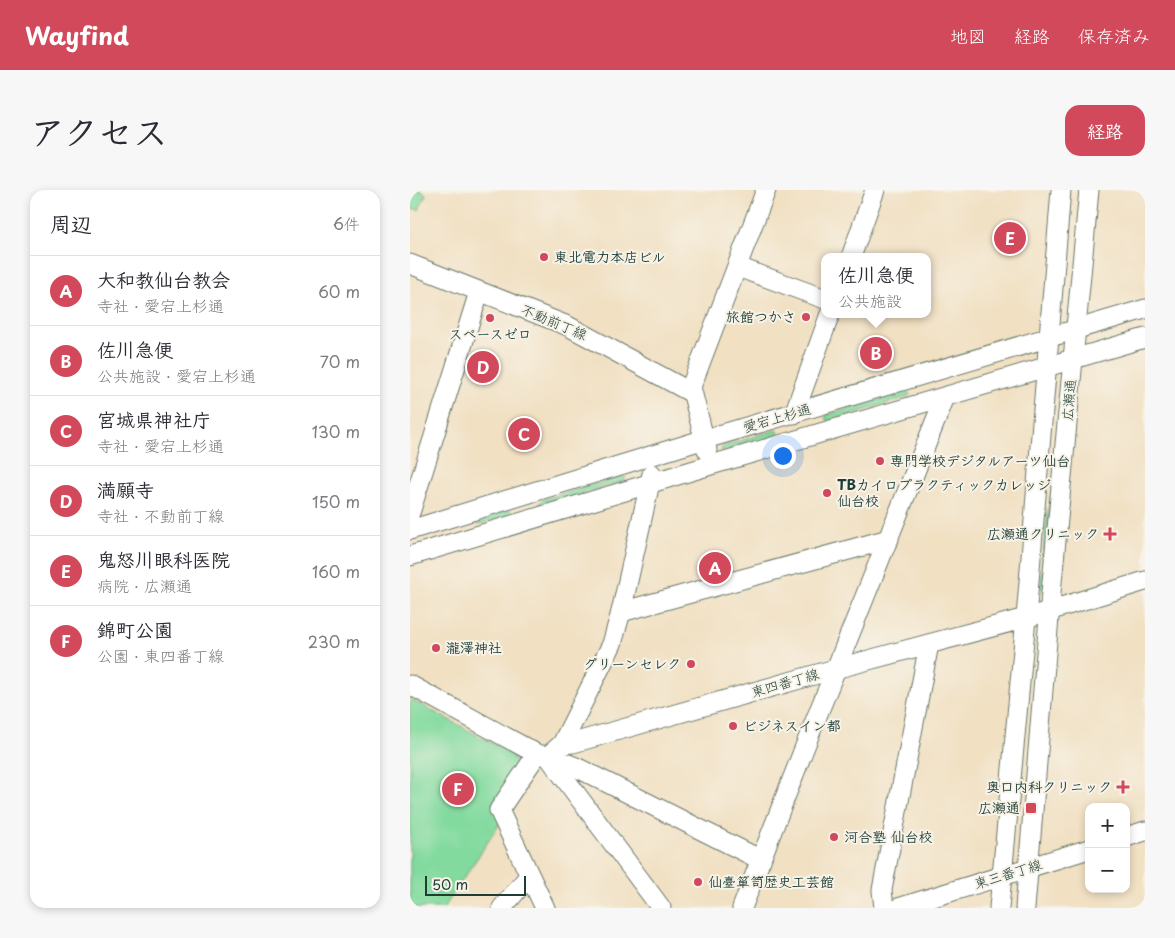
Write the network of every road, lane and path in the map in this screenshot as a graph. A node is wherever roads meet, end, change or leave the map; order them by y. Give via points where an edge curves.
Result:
1 (766, 190) edge
2 (875, 190) edge
3 (1062, 190) edge
4 (1088, 190) edge
5 (852, 253) edge
6 (410, 264) edge
7 (738, 267) junction
8 (479, 292) junction
9 (821, 298) edge
10 (1145, 310) edge
11 (829, 318) edge
12 (1076, 330) junction
13 (1049, 338) junction
14 (1145, 338) edge
15 (1073, 359) junction
16 (1047, 367) junction
17 (692, 393) junction
18 (945, 397) junction
19 (794, 414) junction
20 (704, 440) junction
21 (656, 454) junction
22 (710, 465) junction
23 (650, 483) junction
24 (410, 513) edge
25 (410, 530) edge
26 (889, 539) junction
27 (410, 556) edge
28 (1145, 581) edge
29 (1050, 610) junction
30 (622, 612) junction
31 (1026, 618) junction
32 (929, 644) junction
33 (836, 669) junction
34 (410, 685) edge
35 (549, 751) junction
36 (1145, 831) edge
37 (1130, 836) edge
38 (1085, 850) edge
39 (761, 860) junction
40 (1029, 867) junction
41 (530, 876) junction
42 (1002, 876) junction
43 (502, 908) edge
44 (545, 908) edge
45 (660, 908) edge
46 (742, 908) edge
47 (884, 908) edge
48 (898, 908) edge
49 (999, 908) edge
50 (1025, 908) edge

1 - 7 street
2 - 5 street
3 - 13 street, 広瀬通
4 - 12 street, 広瀬通
6 - 8 street, 不動前丁線
7 - 9 street
7 - 17 street via 691,387
8 - 17 street, 不動前丁線 via 568,326
8 - 24 street
10 - 12 street, 愛宕上杉通
11 - 19 street
12 - 13 street, 愛宕上杉通
12 - 15 street, 広瀬通
13 - 16 street, 広瀬通
13 - 19 street, 愛宕上杉通
14 - 15 street, 愛宕上杉通
15 - 16 street, 愛宕上杉通
15 - 29 street, 広瀬通
16 - 18 street, 愛宕上杉通
16 - 31 street, 広瀬通
17 - 20 street
18 - 22 street, 愛宕上杉通
18 - 26 street
19 - 20 street, 愛宕上杉通
20 - 21 street, 愛宕上杉通
20 - 22 street
21 - 23 street
21 - 25 street, 愛宕上杉通
22 - 23 street, 愛宕上杉通
23 - 27 street, 愛宕上杉通
23 - 30 street
26 - 30 street
26 - 33 street
28 - 29 street
29 - 31 street, 東四番丁線
29 - 40 street, 広瀬通
30 - 35 street via 612,644
31 - 32 street, 東四番丁線
31 - 42 street, 広瀬通
32 - 33 street, 東四番丁線
32 - 47 street via 882,890
33 - 35 street, 東四番丁線
33 - 39 street
34 - 35 street
35 - 39 street
35 - 41 street via 499,810
35 - 45 street
36 - 37 street
38 - 40 street, 東三番丁線
39 - 46 street
40 - 42 street, 東三番丁線
40 - 50 street, 広瀬通
41 - 43 street
41 - 44 street
42 - 48 street, 東三番丁線
42 - 49 street, 広瀬通

